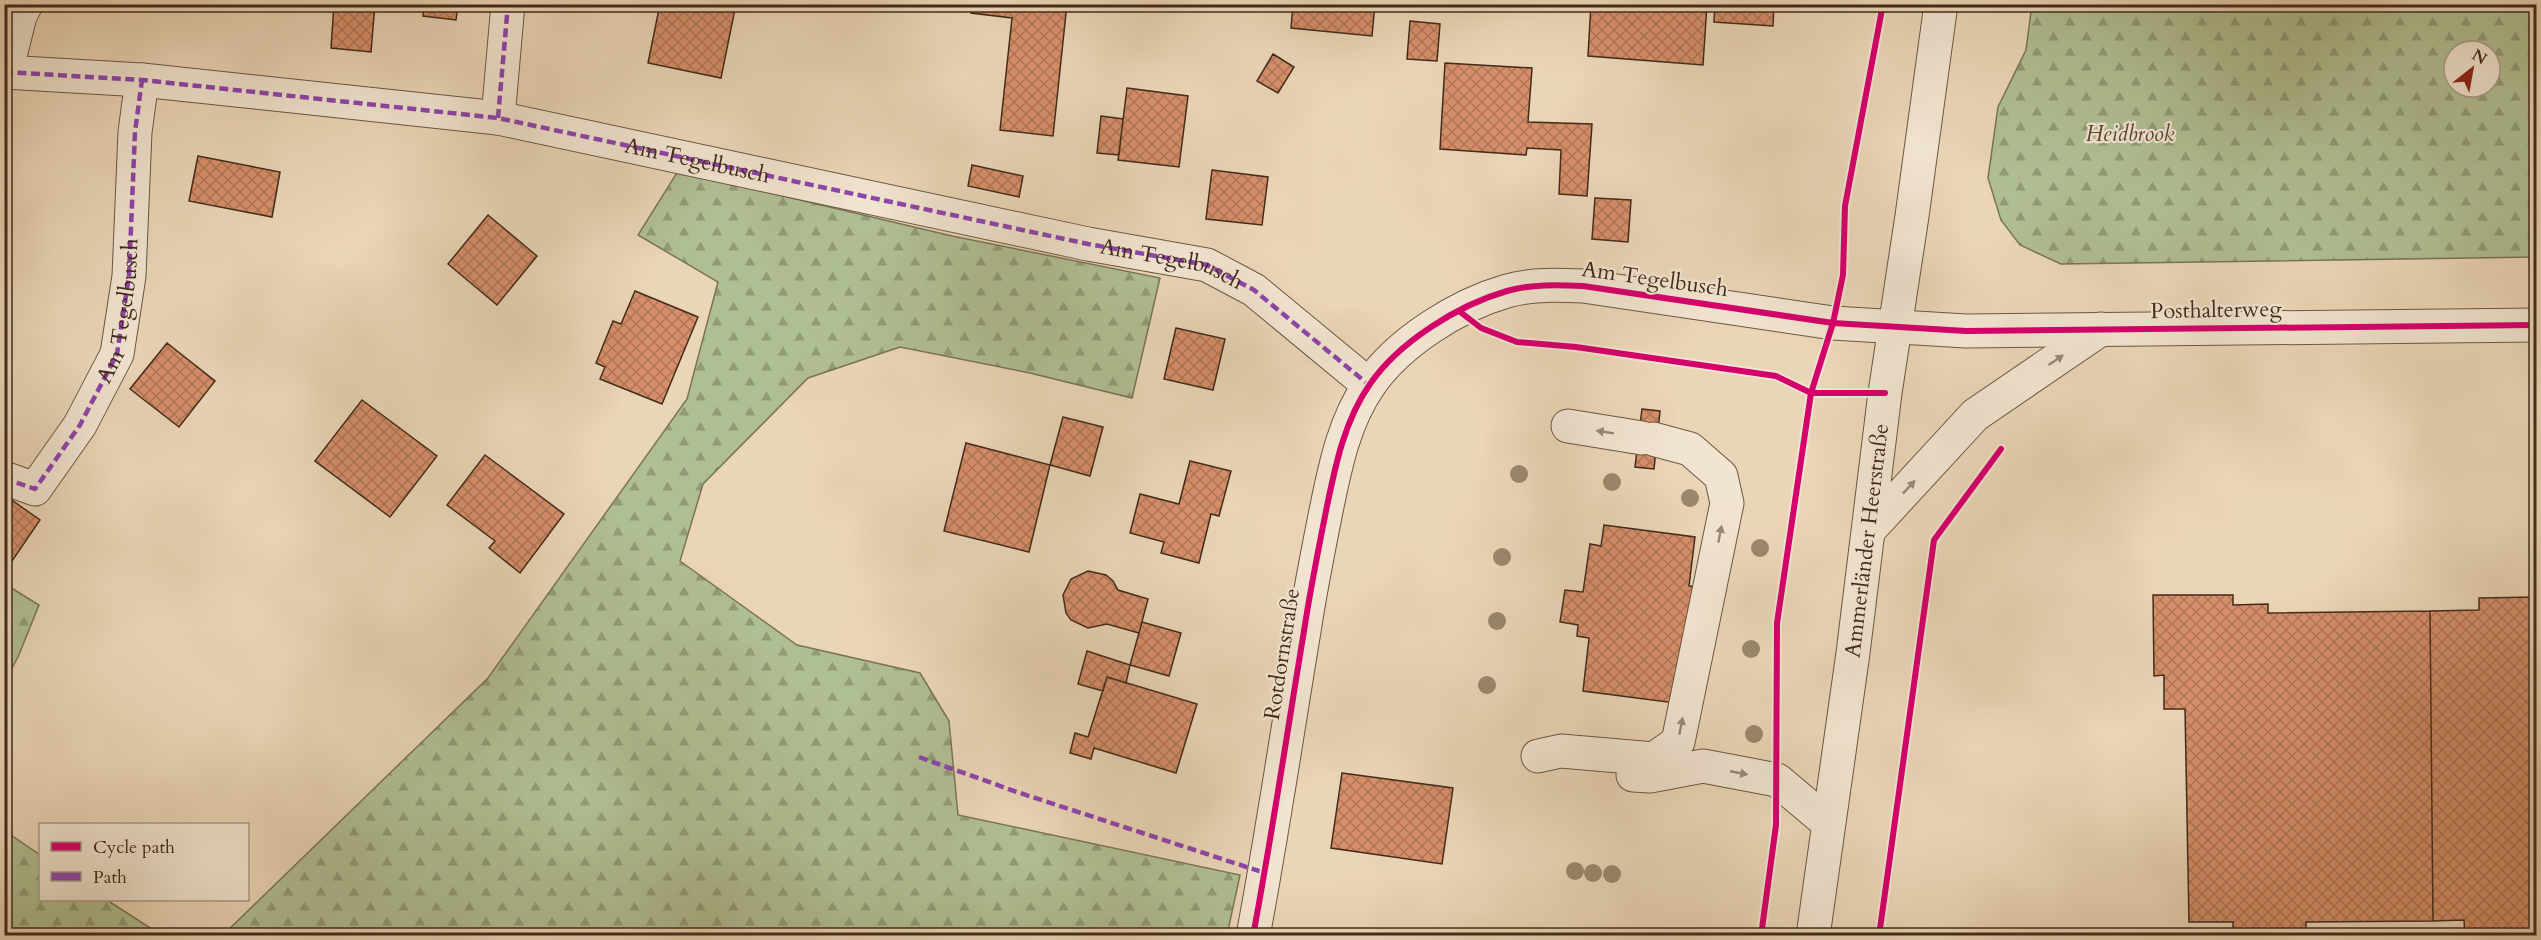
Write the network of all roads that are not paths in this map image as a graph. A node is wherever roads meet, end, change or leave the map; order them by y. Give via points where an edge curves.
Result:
1 (26, 4) edge
2 (508, 4) edge
3 (1941, 4) edge
4 (5, 72) edge
5 (142, 80) junction
6 (498, 118) junction
7 (2536, 326) edge
8 (1896, 328) junction
9 (2101, 329) junction
10 (1369, 385) junction
11 (1568, 426) dead end
12 (4, 478) edge
13 (1869, 530) junction
14 (1827, 822) junction
15 (1253, 936) edge
16 (1813, 936) edge

1 - 4 street
2 - 6 street
3 - 8 street, Ammerländer Heerstraße
4 - 5 street, Am Tegelbusch
5 - 6 street, Am Tegelbusch
5 - 12 street, Am Tegelbusch via 135,132 129,276 117,354 80,425 36,489
6 - 10 street, Am Tegelbusch via 1088,244 1207,265 1254,291
7 - 9 street, Posthalterweg
8 - 9 street, Posthalterweg
8 - 10 street, Am Tegelbusch via 1833,323 1583,286 1542,285 1507,291 1457,310 1392,359
8 - 13 street, Ammerländer Heerstraße
13 -> 9 street via 1975,415
10 - 15 street, Rotdornstraße via 1348,425 1335,469 1314,570
11 - 14 street via 1690,449 1721,476 1727,503 1678,742 1654,759 1561,751 1538,756 1574,770 1650,776 1703,766 1777,780
13 - 14 street, Ammerländer Heerstraße
14 - 16 street, Ammerländer Heerstraße

